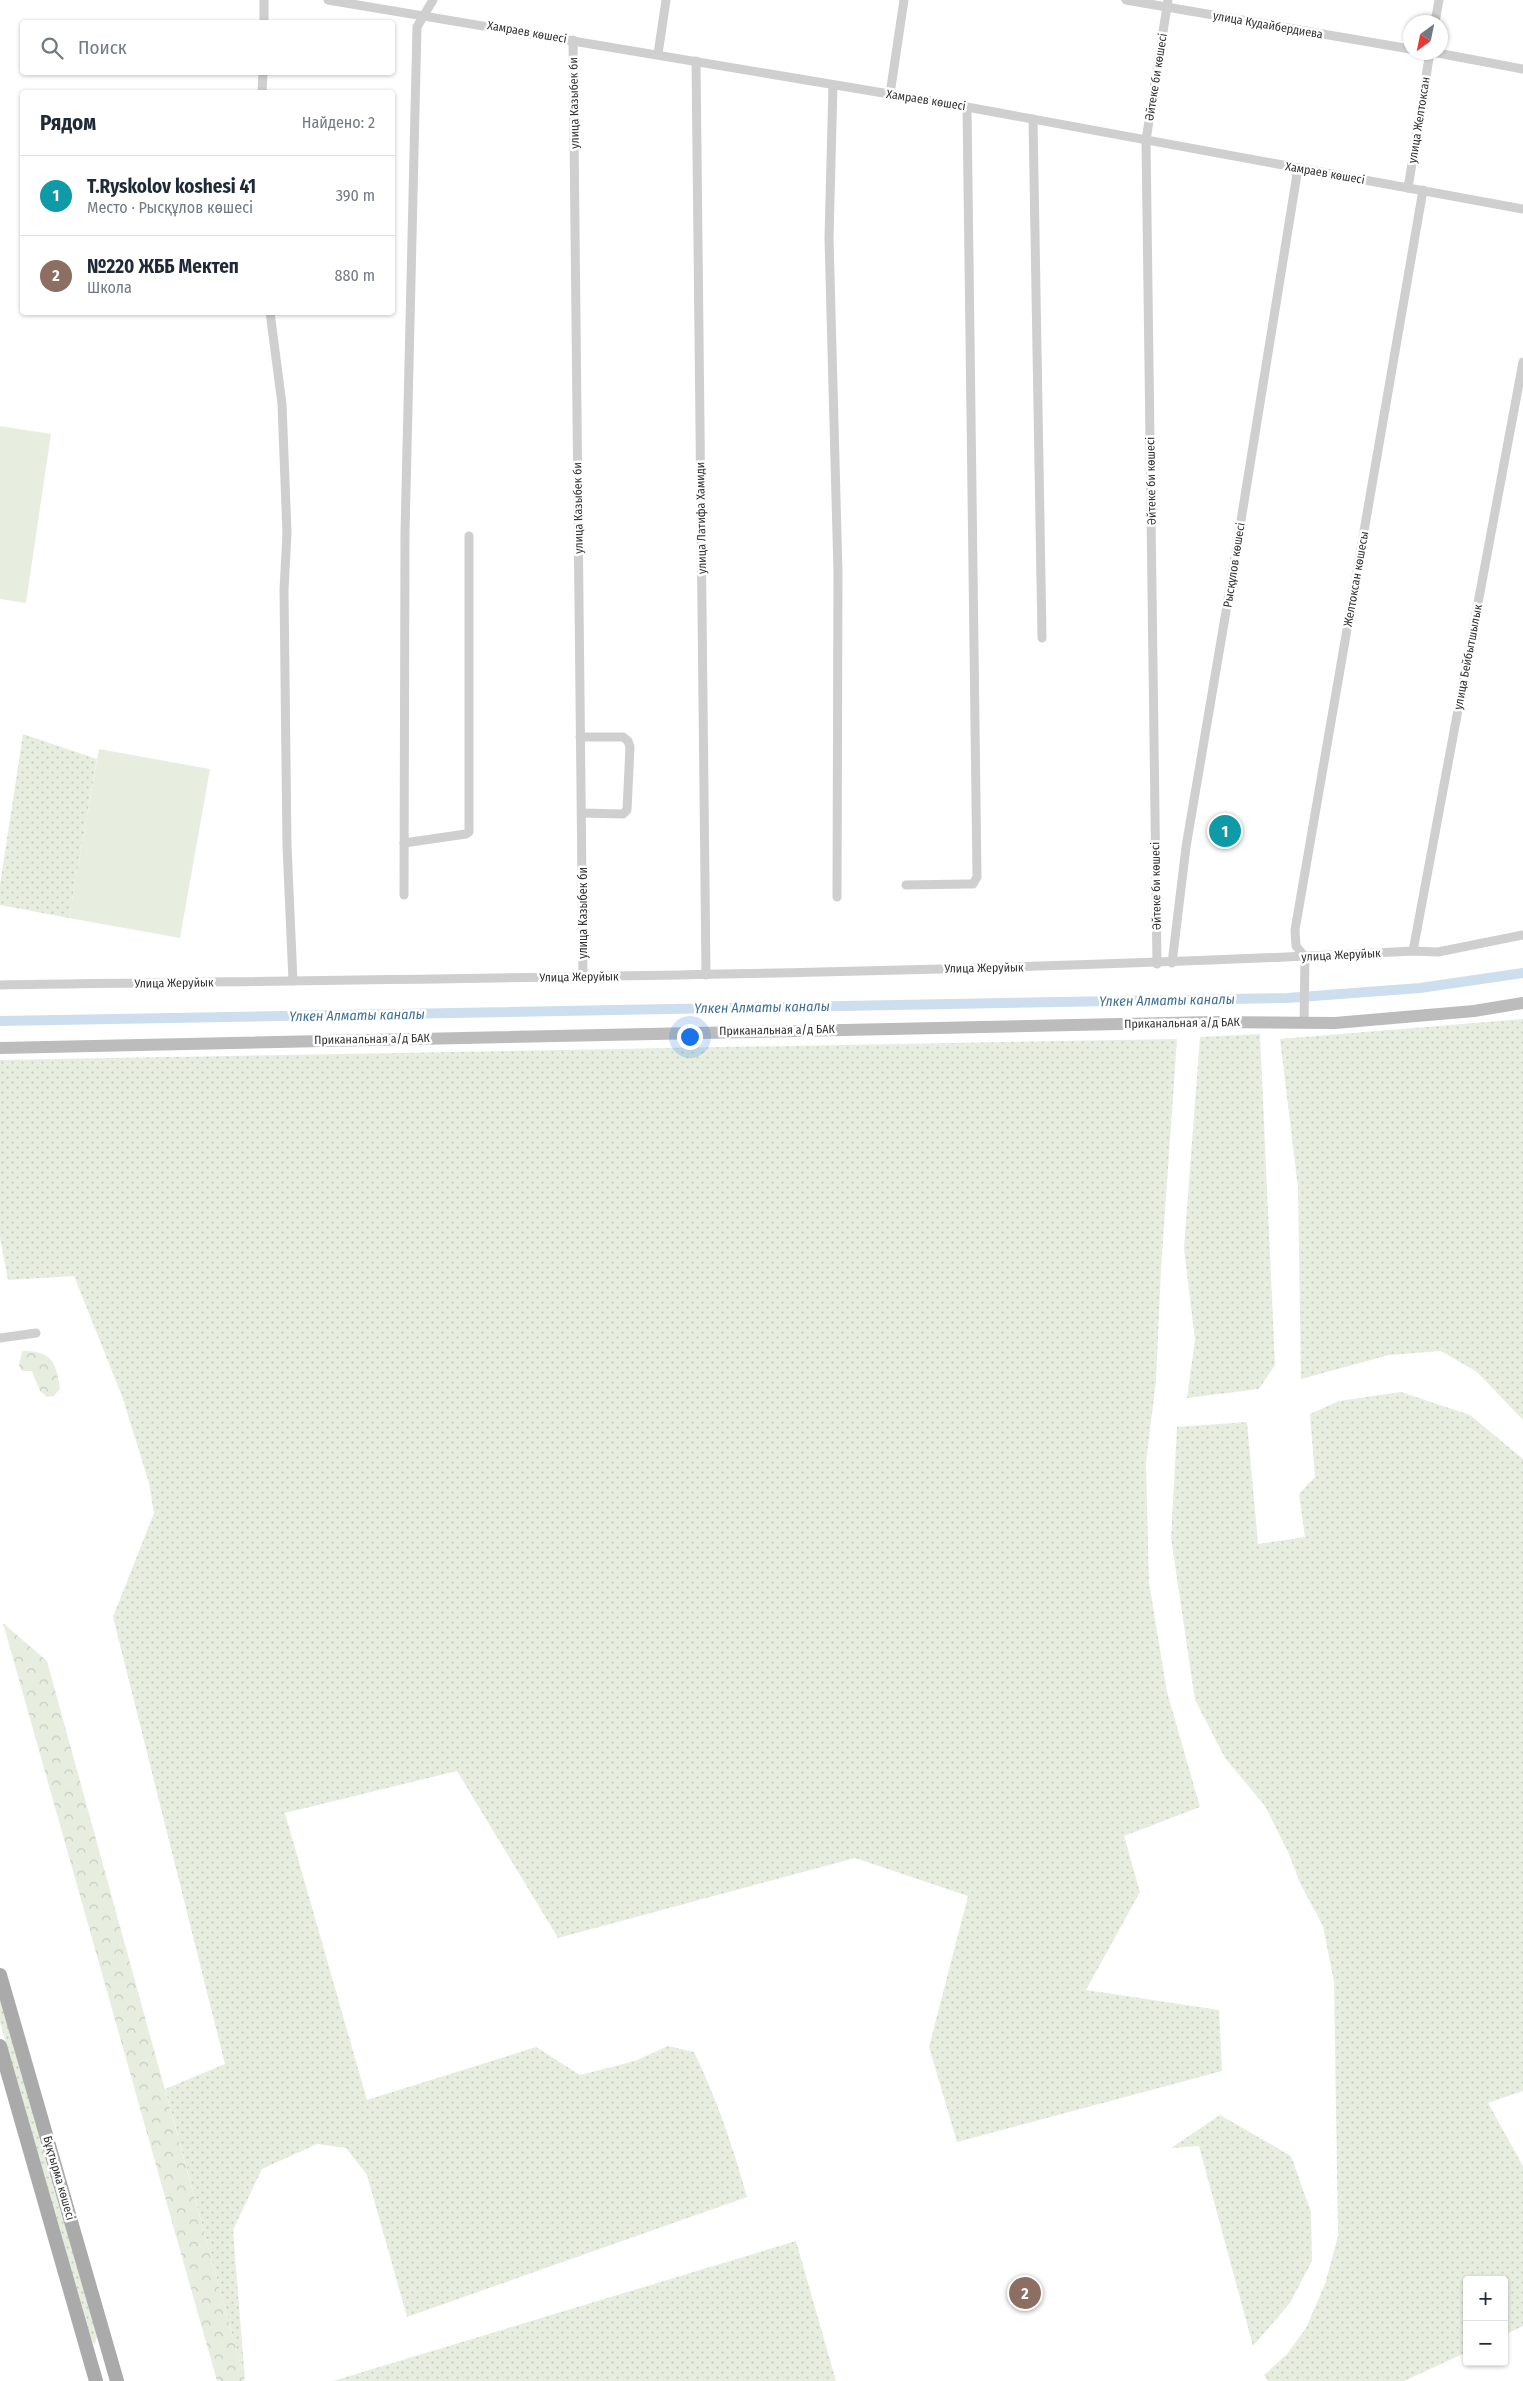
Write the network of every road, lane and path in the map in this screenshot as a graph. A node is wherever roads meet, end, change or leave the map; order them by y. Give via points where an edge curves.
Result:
1 (264, 0) edge
2 (328, 0) edge
3 (433, 0) edge
4 (666, 0) edge
5 (904, 0) edge
6 (1126, 0) edge
7 (1439, 0) edge
8 (1167, 4) edge
9 (424, 15) junction
10 (1436, 15) edge
11 (264, 20) edge
12 (573, 40) junction
13 (1403, 48) edge
14 (658, 54) junction
15 (1448, 55) edge
16 (1430, 60) edge
17 (696, 61) junction
18 (1523, 69) edge
19 (263, 75) edge
20 (833, 84) junction
21 (262, 90) edge
22 (890, 94) junction
23 (968, 107) junction
24 (1033, 119) junction
25 (1146, 140) junction
26 (1298, 168) junction
27 (1408, 188) junction
28 (1423, 190) junction
29 (1523, 209) edge
30 (270, 315) edge
31 (1523, 362) edge
32 (470, 536) dead end
33 (1042, 638) dead end
34 (580, 737) junction
35 (582, 814) junction
36 (404, 843) junction
37 (906, 885) dead end
38 (404, 895) dead end
39 (837, 897) dead end
40 (1523, 935) edge
41 (1413, 951) junction
42 (1305, 962) junction
43 (1172, 963) junction
44 (1157, 964) junction
45 (706, 974) junction
46 (583, 977) junction
47 (294, 981) junction
48 (0, 985) edge
49 (1523, 1003) edge
50 (1304, 1023) junction
51 (0, 1048) edge
52 (36, 1333) dead end
53 (0, 1338) edge
54 (0, 1975) edge
55 (0, 2046) edge
56 (108, 2348) junction
57 (88, 2353) junction
58 (96, 2381) edge
59 (117, 2381) edge

1 - 11 street
2 - 9 street, Хамраев көшесі
3 - 9 street
4 - 14 street
5 - 22 street
6 - 8 street, улица Кудайбердиева
7 - 10 street
8 - 13 street, улица Кудайбердиева
8 - 25 street, Әйтеке би көшесі
9 - 12 street, Хамраев көшесі
9 - 36 street via 417,27 411,244 405,533
12 - 14 street, Хамраев көшесі
12 - 34 street, улица Казыбек би
14 - 17 street, Хамраев көшесі
15 - 18 street
16 - 27 street, улица Желтоксан
17 - 20 street, Хамраев көшесі
17 - 45 street, улица Латифа Хамиди
19 - 21 street
20 - 22 street, Хамраев көшесі
20 - 39 street via 829,238 838,572
22 - 23 street, Хамраев көшесі
23 - 24 street, Хамраев көшесі
23 - 37 street via 977,877 974,884
24 - 25 street, Хамраев көшесі
24 - 33 street
25 - 26 street, Хамраев көшесі
25 - 44 street, Әйтеке би көшесі
26 - 27 street, Хамраев көшесі
26 - 43 street, Рысқұлов көшесі via 1188,838
27 - 28 street, Хамраев көшесі
28 - 29 street, Хамраев көшесі
28 - 42 street, Желтоксан көшесы via 1295,930 1296,946
30 - 47 street via 282,404 287,533 284,590 287,846
31 - 41 street, улица Бейбытшылык
32 - 36 street via 469,832
34 - 35 street, улица Казыбек би
34 - 35 street via 623,736 630,747 627,810 623,814
35 - 46 street, улица Казыбек би
36 - 38 street
40 - 41 street, улица Жеруйык via 1438,952
41 - 42 street, улица Жеруйык
42 - 43 street, улица Жеруйык
42 - 50 street
43 - 44 street, улица Жеруйык
44 - 45 street, Улица Жеруйык
45 - 46 street, Улица Жеруйык
46 - 47 street, Улица Жеруйык
47 - 48 street, Улица Жеруйык
49 - 50 street, Приканальная а/д БАК via 1474,1011
50 - 51 street, Приканальная а/д БАК
52 - 53 street
54 - 56 main road, Бұқтырма көшесі
55 - 57 main road, Бұқтырма көшесі
56 - 57 main road
56 - 59 main road, Бұқтырма көшесі
57 - 58 main road, Бұқтырма көшесі

